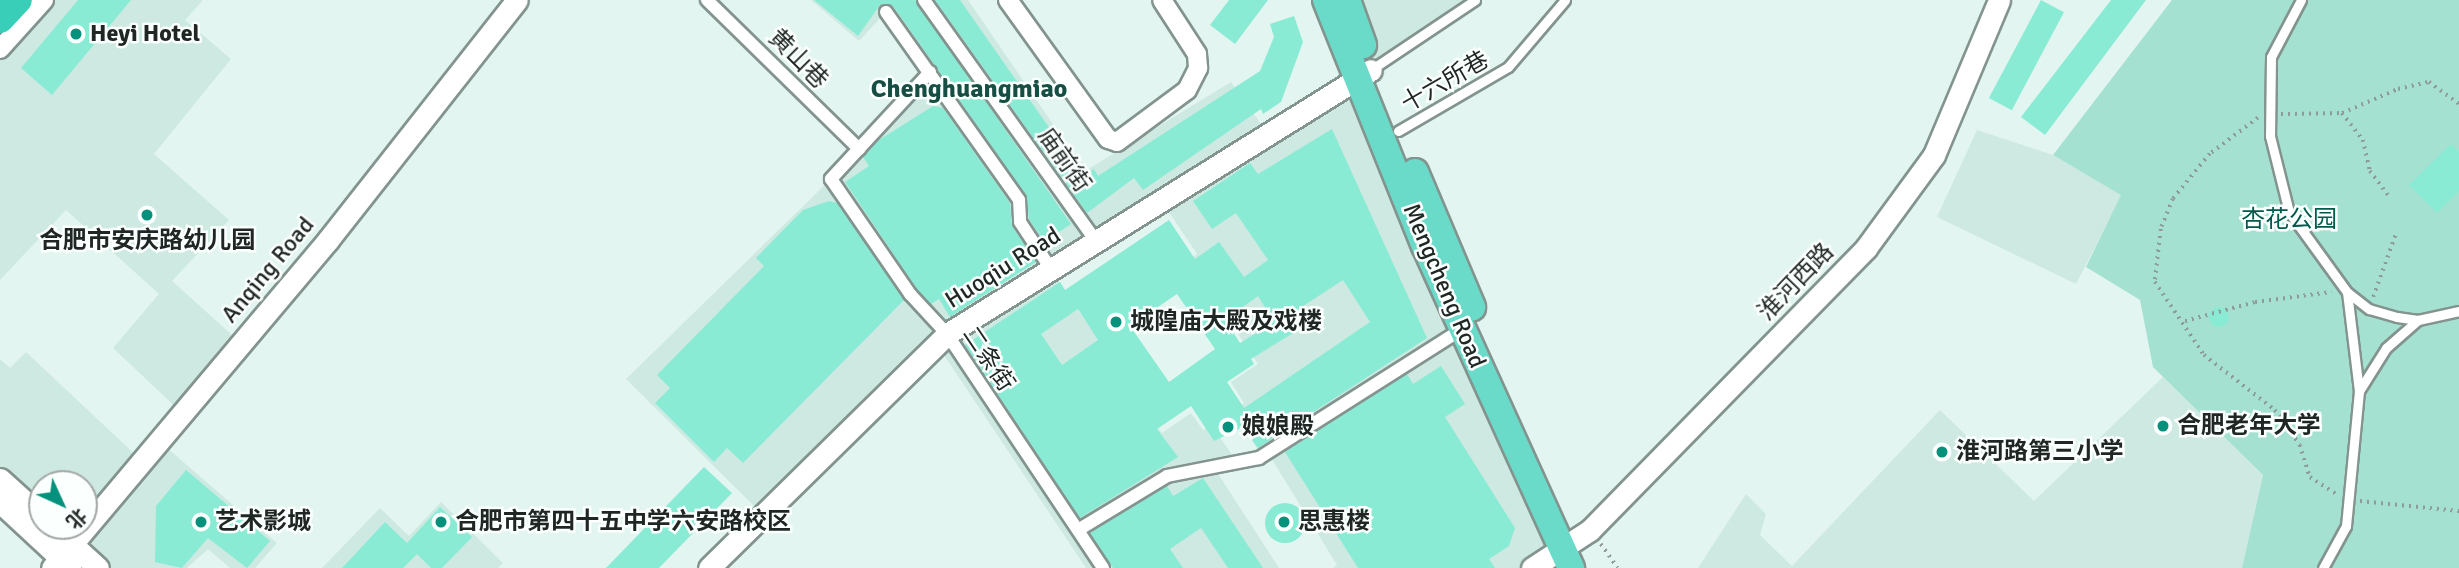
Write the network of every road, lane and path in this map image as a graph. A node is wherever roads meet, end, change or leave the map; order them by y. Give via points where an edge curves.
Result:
1 (18, 0) edge
2 (44, 0) edge
3 (517, 0) edge
4 (706, 0) edge
5 (924, 0) edge
6 (1008, 0) edge
7 (1162, 0) edge
8 (1326, 0) edge
9 (1347, 0) edge
10 (1475, 0) edge
11 (1566, 0) edge
12 (1999, 0) edge
13 (2301, 0) edge
14 (886, 12) dead end
15 (0, 19) edge
16 (0, 49) edge
17 (930, 72) junction
18 (1365, 73) junction
19 (2459, 104) edge
20 (2269, 111) junction
21 (2342, 113) junction
22 (1398, 131) junction
23 (859, 149) junction
24 (2388, 195) dead end
25 (2396, 233) dead end
26 (1096, 241) junction
27 (1051, 269) junction
28 (2347, 292) junction
29 (2369, 309) junction
30 (2459, 311) edge
31 (2418, 320) junction
32 (2185, 321) junction
33 (1462, 329) junction
34 (947, 334) junction
35 (2359, 391) junction
36 (0, 479) edge
37 (2350, 500) junction
38 (0, 502) edge
39 (28, 504) edge
40 (2459, 512) edge
41 (1078, 530) junction
42 (57, 540) edge
43 (1574, 547) edge
44 (64, 560) edge
45 (98, 568) edge
46 (709, 568) edge
47 (1103, 568) edge
48 (1532, 568) edge
49 (1587, 568) edge
50 (1618, 568) edge
51 (2323, 568) edge

1 - 15 highway
2 - 16 street
3 - 44 street, Anqing Road via 328,240
4 - 23 street, 黄山巷
5 - 26 street, 庙前街
6 - 7 street via 1108,139 1117,142 1187,90 1198,68 1197,54
8 - 18 main road, Mengcheng Road
9 - 18 main road, Mengcheng Road
10 - 18 lane
11 - 22 lane, 十六所巷 via 1508,67
12 - 43 street, 淮河西路 via 1957,111 1890,219
13 - 20 lane via 2273,47
14 - 17 street
17 - 23 street
17 - 27 street via 1019,200 1018,218
18 - 22 main road, Mengcheng Road
18 - 26 street, Huoqiu Road
18 - 33 main road, Mengcheng Road
19 - 21 path via 2429,82 2398,89
20 - 21 path via 2292,116
20 - 28 lane via 2283,197
20 - 32 path via 2189,175 2161,229 2155,282
21 - 24 path via 2363,140 2370,171
22 - 43 main road, Mengcheng Road
23 - 34 street, 二条街 via 831,178 911,294
25 - 29 path
26 - 27 street, Huoqiu Road
27 - 34 street, Huoqiu Road
28 - 29 lane
28 - 32 path via 2308,292
28 - 35 lane
29 - 31 lane
30 - 31 lane
31 - 35 lane via 2386,348
32 - 37 path via 2213,365 2288,425 2310,477
33 - 41 street via 1259,458 1167,476
33 - 43 main road, Mengcheng Road
34 - 41 street, 二条街
34 - 46 street, Huoqiu Road
35 - 37 lane
36 - 39 street
37 - 40 path
37 - 51 lane via 2341,542
38 - 44 street
41 - 47 street, 二条街
42 - 44 street
43 - 48 street, 淮河西路
43 - 49 main road, Mengcheng Road
43 - 50 path
44 - 45 street

